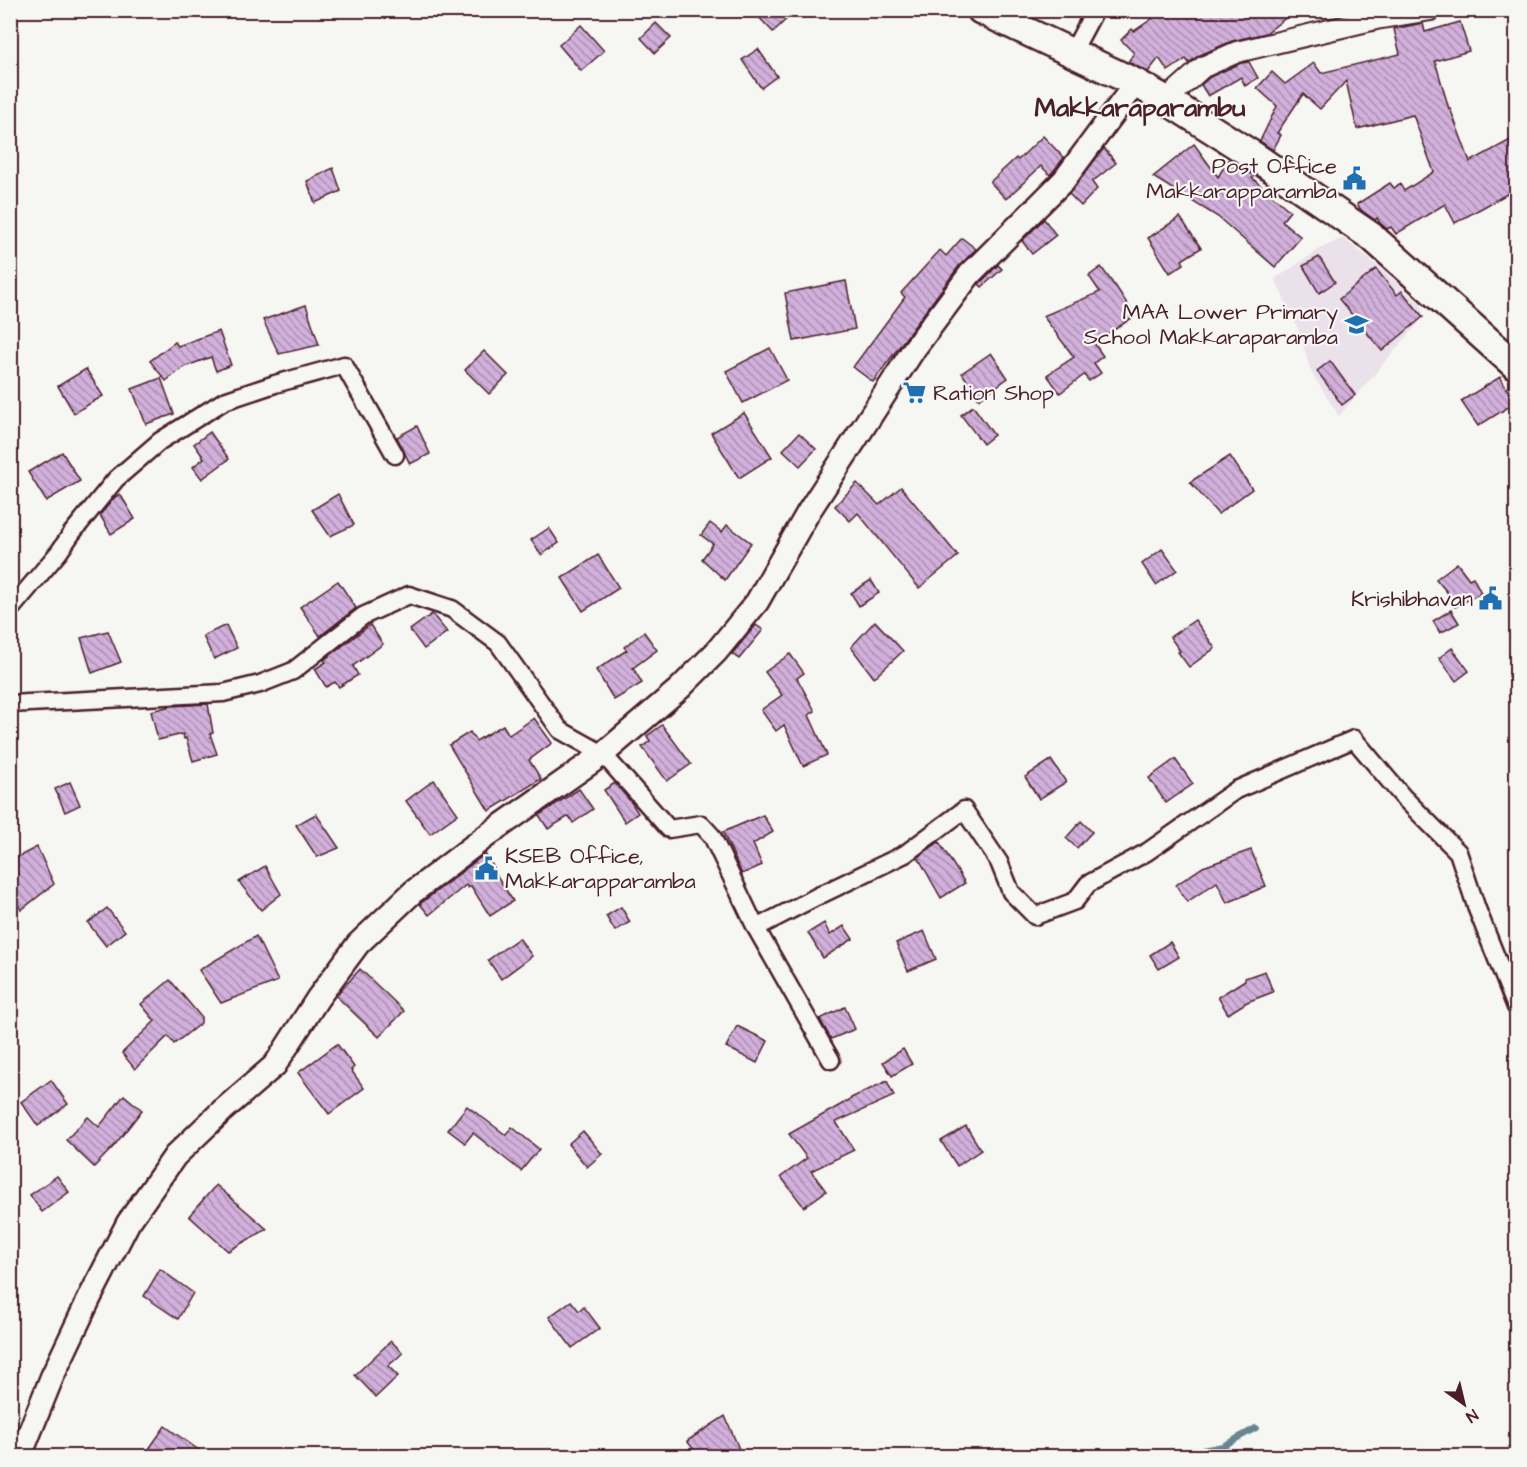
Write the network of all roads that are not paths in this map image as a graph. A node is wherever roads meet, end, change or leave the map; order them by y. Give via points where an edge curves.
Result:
1 (981, 10) edge
2 (1095, 10) edge
3 (1431, 10) edge
4 (1072, 52) junction
5 (1136, 83) junction
6 (1166, 100) junction
7 (1516, 366) edge
8 (395, 455) dead end
9 (10, 610) edge
10 (10, 704) edge
11 (603, 754) junction
12 (756, 928) junction
13 (1516, 1007) edge
14 (831, 1060) dead end
15 (20, 1456) edge

1 - 4 highway
2 - 4 street
3 - 6 street via 1237,52 1203,67
4 - 5 highway
5 - 6 highway
5 - 11 main road via 1064,180 970,274 921,340 809,512 757,602 679,689
6 - 7 highway via 1372,237
8 - 9 street via 344,365 224,401 160,441 116,479
10 - 11 street via 223,693 260,684 292,671 363,616 409,596 452,609 498,644 560,730
11 - 12 street via 669,829 701,824 712,836
11 - 15 main road via 413,892 358,944 275,1065 175,1156 118,1242 52,1377
12 - 13 street via 905,854 964,810 999,862 1011,892 1035,916 1075,901 1088,884 1147,852 1236,790 1354,739 1403,797 1458,852
12 - 14 street

